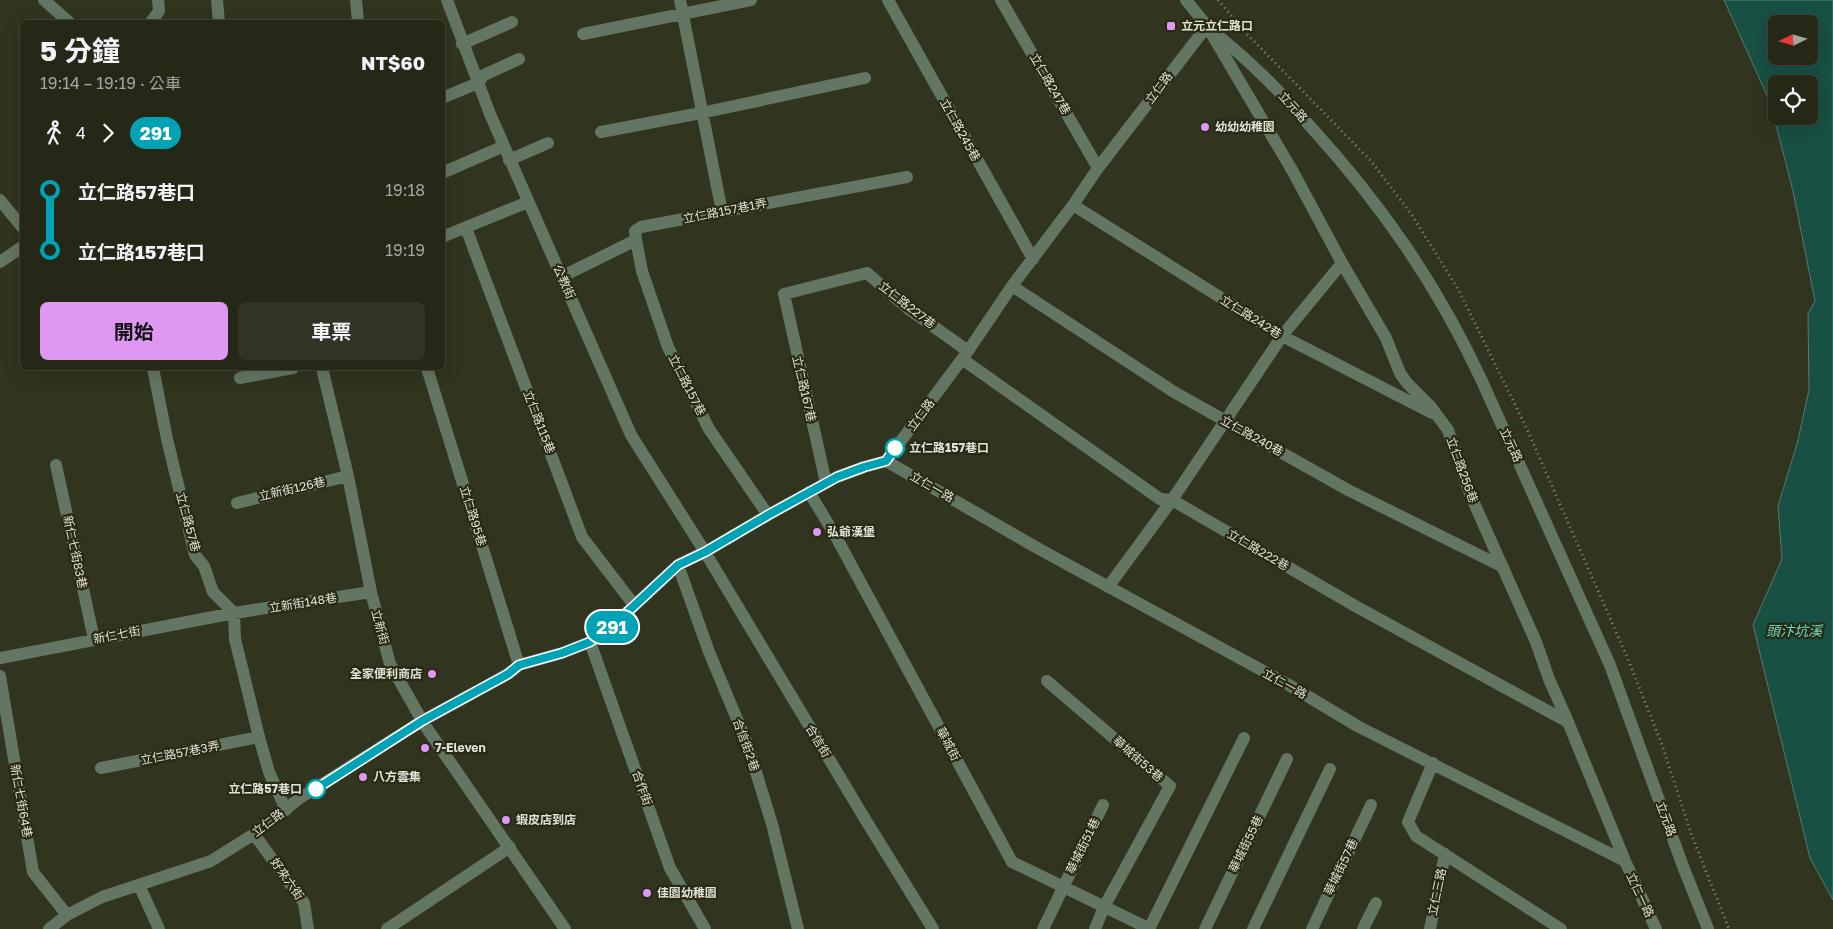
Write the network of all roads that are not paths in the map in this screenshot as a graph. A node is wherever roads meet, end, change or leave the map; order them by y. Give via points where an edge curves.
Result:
1 (44, 0) edge
2 (158, 0) edge
3 (216, 0) edge
4 (356, 0) edge
5 (447, 0) edge
6 (680, 0) edge
7 (751, 0) edge
8 (888, 0) edge
9 (1002, 0) edge
10 (1186, 0) edge
11 (682, 15) junction
12 (67, 20) edge
13 (152, 20) edge
14 (219, 20) edge
15 (358, 20) edge
16 (512, 22) dead end
17 (1207, 26) junction
18 (583, 34) dead end
19 (462, 44) junction
20 (520, 60) dead end
21 (865, 78) dead end
22 (478, 83) junction
23 (445, 97) edge
24 (701, 113) junction
25 (601, 132) dead end
26 (548, 143) dead end
27 (504, 146) junction
28 (509, 160) junction
29 (1098, 168) junction
30 (445, 172) edge
31 (907, 177) dead end
32 (0, 200) edge
33 (528, 202) junction
34 (1073, 205) junction
35 (722, 212) junction
36 (20, 225) edge
37 (466, 228) junction
38 (445, 236) edge
39 (636, 240) junction
40 (20, 248) edge
41 (1033, 259) junction
42 (0, 262) edge
43 (1342, 263) junction
44 (561, 277) junction
45 (1012, 286) junction
46 (784, 294) joint
47 (1282, 336) junction
48 (965, 355) junction
49 (153, 370) edge
50 (282, 370) edge
51 (322, 370) edge
52 (428, 370) edge
53 (240, 378) dead end
54 (1437, 416) junction
55 (1226, 421) junction
56 (886, 461) junction
57 (56, 465) dead end
58 (348, 476) junction
59 (826, 483) junction
60 (809, 492) junction
61 (1172, 500) junction
62 (237, 503) dead end
63 (768, 515) junction
64 (705, 552) junction
65 (678, 565) junction
66 (1503, 567) junction
67 (1108, 587) junction
68 (371, 592) junction
69 (634, 605) junction
70 (234, 613) junction
71 (94, 639) junction
72 (590, 642) junction
73 (0, 658) edge
74 (519, 665) junction
75 (0, 676) edge
76 (1047, 681) dead end
77 (422, 721) junction
78 (1568, 722) junction
79 (259, 737) junction
80 (1244, 738) dead end
81 (1287, 759) dead end
82 (1433, 763) junction
83 (102, 768) dead end
84 (1330, 769) dead end
85 (1103, 805) dead end
86 (1371, 806) dead end
87 (286, 810) junction
88 (254, 834) junction
89 (510, 847) junction
90 (1445, 854) junction
91 (1625, 861) junction
92 (139, 885) junction
93 (1063, 887) junction
94 (1376, 903) dead end
95 (1104, 907) junction
96 (67, 915) junction
97 (1557, 927) edge
98 (49, 929) edge
99 (159, 929) edge
100 (308, 929) edge
101 (387, 929) edge
102 (565, 929) edge
103 (705, 929) edge
104 (798, 929) edge
105 (933, 929) edge
106 (1043, 929) edge
107 (1095, 929) edge
108 (1150, 929) edge
109 (1205, 929) edge
110 (1253, 929) edge
111 (1312, 929) edge
112 (1363, 929) edge
113 (1430, 929) edge
114 (1656, 929) edge
115 (1708, 929) edge

1 - 12 street
2 - 13 street via 159,11
3 - 14 street
4 - 15 street
5 - 19 street, 公教街
6 - 11 street
7 - 11 street
8 - 41 street, 立仁路245巷
9 - 29 street, 立仁路247巷
10 - 17 street
11 - 18 street
11 - 24 street
16 - 19 street
17 - 29 street, 立仁路
17 - 43 street, 立仁路256巷 via 1292,170
17 - 115 street, 立元路 via 1271,83 1338,156 1389,220 1437,295 1478,371 1610,665
19 - 22 street, 公教街
20 - 22 street via 484,75
21 - 24 street
22 - 23 street
22 - 27 street, 公教街
24 - 25 street
24 - 35 street
26 - 28 street
27 - 28 street, 公教街
27 - 30 street
28 - 33 street, 公教街
29 - 34 street, 立仁路
31 - 35 street, 立仁路157巷1弄
32 - 36 street
33 - 37 street
33 - 44 street, 公教街
34 - 41 street, 立仁路
34 - 47 street, 立仁路242巷
35 - 39 street, 立仁路157巷1弄 via 641,227 635,232
37 - 38 street
37 - 69 street, 立仁路115巷 via 582,537
39 - 44 street, 立仁路157巷1弄
39 - 63 street, 立仁路157巷 via 642,271 668,347 709,429
40 - 42 street
41 - 45 street, 立仁路
43 - 47 street
43 - 54 street, 立仁路256巷 via 1386,338 1400,373
44 - 64 street, 公教街 via 631,435
45 - 48 street, 立仁路
45 - 55 street, 立仁路240巷 via 1174,392
46 - 48 street, 立仁路227巷 via 867,273
46 - 59 street, 立仁路167巷
47 - 54 street, 立仁路242巷
47 - 55 street
48 - 56 street, 立仁路
48 - 61 street, 立仁路222巷 via 1144,488 1160,499
49 - 70 street, 立仁路57巷 via 195,554 204,566 213,592
50 - 53 street
51 - 58 street, 立新街
52 - 74 street, 立仁路95巷
54 - 66 street, 立仁路256巷 via 1448,430 1470,494
55 - 61 street
55 - 66 street, 立仁路240巷 via 1348,490
56 - 59 street, 立仁路
56 - 67 street, 立仁一路
57 - 71 street, 新仁七街83巷
58 - 62 street, 立新街126巷
58 - 68 street, 立新街
59 - 60 street, 立仁路
60 - 63 street, 立仁路
60 - 93 street, 華城街 via 1012,862
61 - 67 street
61 - 78 street, 立仁路222巷 via 1356,607
63 - 64 street, 立仁路
64 - 65 street, 立仁路
64 - 105 street, 合信街
65 - 69 street, 立仁路
65 - 104 street, 合信街2巷 via 746,743 772,824
66 - 78 street, 立仁路256巷
67 - 82 street, 立仁一路 via 1289,685 1359,727
68 - 70 street, 立新街148巷
68 - 77 street, 立新街 via 390,664
69 - 72 street, 立仁路 via 607,631
70 - 71 street, 新仁七街
70 - 79 street via 235,639
71 - 73 street, 新仁七街
72 - 74 street, 立仁路
72 - 103 street, 合作街 via 670,868
74 - 77 street, 立仁路
75 - 96 street, 新仁七街64巷 via 33,872
76 - 95 street, 華城街53巷 via 1170,786
77 - 87 street, 立仁路
77 - 89 street, 立新街
78 - 91 street, 立仁路256巷
79 - 83 street, 立仁路57巷3弄
79 - 87 street via 269,772
80 - 108 street
81 - 109 street, 華城街55巷
82 - 90 street via 1408,822 1416,836
82 - 91 street, 立仁一路
84 - 110 street
85 - 93 street, 華城街51巷
86 - 111 street, 華城街57巷
87 - 88 street, 立仁路
88 - 92 street, 立仁路 via 211,862
88 - 100 street, 好來六街 via 304,903
89 - 101 street
89 - 102 street, 立新街
90 - 97 street
90 - 113 street, 立仁三路
91 - 114 street, 立仁一路
92 - 96 street, 立仁路 via 102,897
92 - 99 street
93 - 95 street, 華城街
93 - 106 street, 華城街51巷
94 - 112 street
95 - 107 street
95 - 108 street, 華城街
96 - 98 street, 立仁路

